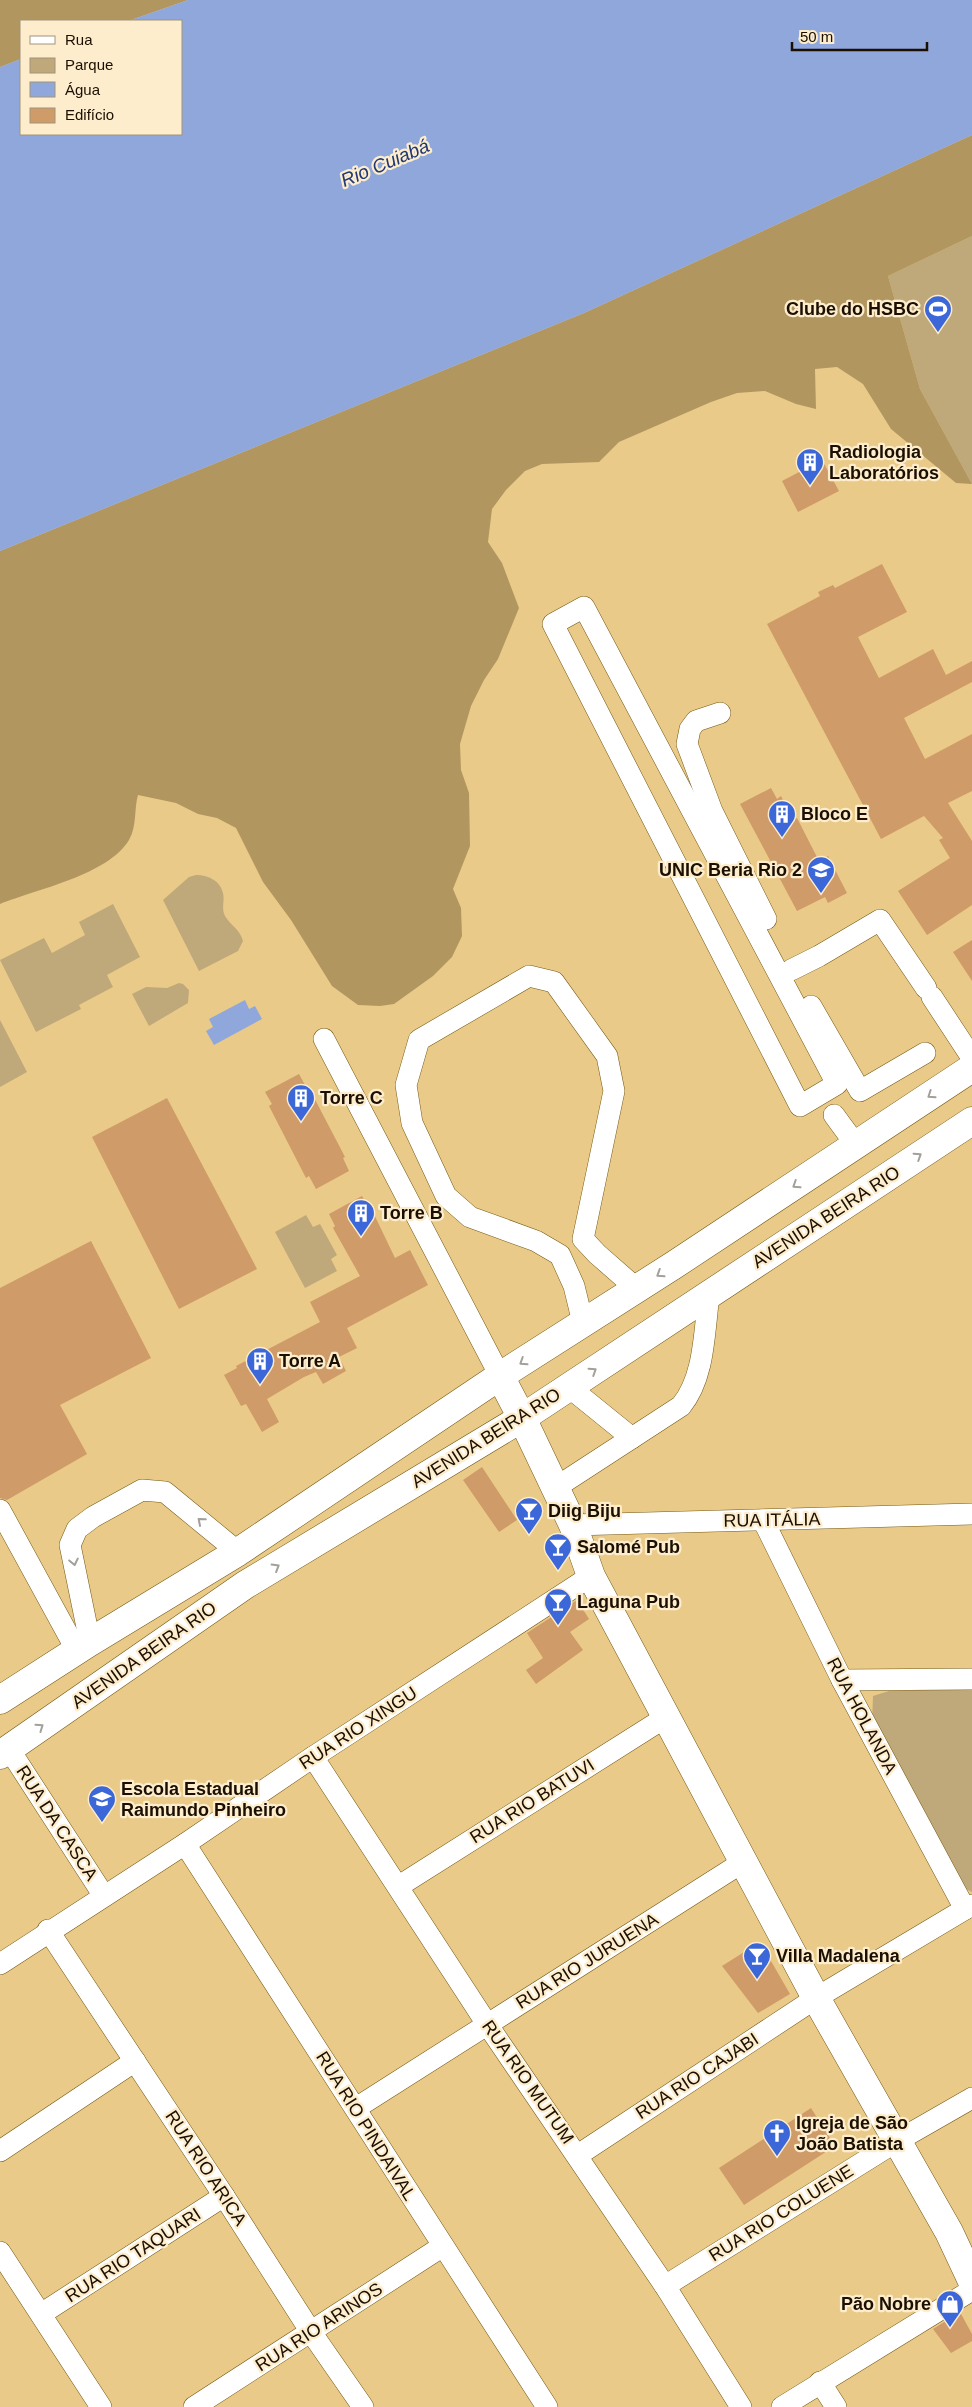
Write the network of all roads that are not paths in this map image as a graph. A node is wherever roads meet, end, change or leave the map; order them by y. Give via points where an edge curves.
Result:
1 (720, 714) dead end
2 (791, 970) junction
3 (324, 1039) dead end
4 (925, 1053) dead end
5 (972, 1058) edge
6 (972, 1068) edge
7 (828, 1105) junction
8 (972, 1121) edge
9 (856, 1145) junction
10 (881, 1181) junction
11 (637, 1289) junction
12 (709, 1295) junction
13 (583, 1323) junction
14 (500, 1376) junction
15 (569, 1387) junction
16 (522, 1418) junction
17 (632, 1438) junction
18 (555, 1488) junction
19 (0, 1510) edge
20 (972, 1514) edge
21 (763, 1520) junction
22 (572, 1525) junction
23 (238, 1552) junction
24 (591, 1576) junction
25 (245, 1585) junction
26 (84, 1646) junction
27 (972, 1679) edge
28 (842, 1680) junction
29 (12, 1688) edge
30 (0, 1700) edge
31 (666, 1717) junction
32 (5, 1752) edge
33 (313, 1757) junction
34 (185, 1844) junction
35 (743, 1862) junction
36 (399, 1886) junction
37 (104, 1896) junction
38 (968, 1907) edge
39 (48, 1930) junction
40 (0, 1964) edge
41 (816, 1998) junction
42 (487, 2024) junction
43 (135, 2061) junction
44 (972, 2098) edge
45 (356, 2108) junction
46 (897, 2141) junction
47 (0, 2151) edge
48 (578, 2155) junction
49 (224, 2196) junction
50 (443, 2246) junction
51 (0, 2252) edge
52 (972, 2281) edge
53 (665, 2286) junction
54 (972, 2290) edge
55 (41, 2314) junction
56 (311, 2332) junction
57 (820, 2382) junction
58 (101, 2407) edge
59 (194, 2407) edge
60 (362, 2407) edge
61 (547, 2407) edge
62 (741, 2407) edge
63 (782, 2407) edge
64 (836, 2407) edge

1 - 2 street via 696,721 690,729 687,744 712,811
2 - 4 street via 860,1091
2 - 5 street via 880,920
3 - 14 street
6 -> 9 main road, AVENIDA BEIRA RIO
7 - 7 street via 800,1106 553,624 584,607 837,1084
7 - 9 street
10 -> 8 main road, AVENIDA BEIRA RIO
9 - 10 main road via 867,1175
9 -> 11 main road, AVENIDA BEIRA RIO
10 - 12 main road, AVENIDA BEIRA RIO
11 - 13 main road, AVENIDA BEIRA RIO
11 - 13 street via 583,1239 614,1091 607,1056 554,982 529,976 419,1040 406,1085 412,1123 446,1196 470,1217 536,1241 560,1255 574,1286
15 -> 12 main road, AVENIDA BEIRA RIO
12 - 17 street via 700,1367 689,1397 682,1406
13 -> 14 main road, AVENIDA BEIRA RIO
14 - 16 main road
14 - 23 main road, AVENIDA BEIRA RIO
15 - 16 main road, AVENIDA BEIRA RIO
15 - 17 street
16 - 18 main road
25 -> 16 main road, AVENIDA BEIRA RIO
17 - 18 street
18 - 22 main road
19 - 26 street
20 - 21 street, RUA ITÁLIA
21 - 22 street, RUA ITÁLIA
21 - 28 street, RUA HOLANDA
22 - 24 main road
23 - 25 main road via 249,1558 251,1565
23 - 26 main road, AVENIDA BEIRA RIO
23 -> 26 street via 165,1492 142,1490 92,1517 76,1529 70,1545
24 - 31 main road
24 - 33 street, RUA RIO XINGU
32 -> 25 main road, AVENIDA BEIRA RIO
26 - 29 main road, AVENIDA BEIRA RIO
27 - 28 street
28 - 38 street, RUA HOLANDA
29 - 30 main road, AVENIDA BEIRA RIO
31 - 35 main road
31 - 36 street, RUA RIO BATUVI
32 - 37 street, RUA DA CASCA
33 - 34 street, RUA RIO XINGU
33 - 36 street, RUA RIO MUTUM
34 - 37 street, RUA RIO XINGU
34 - 45 street, RUA RIO PINDAIVAL
35 - 41 main road
35 - 42 street, RUA RIO JURUENA
36 - 42 street, RUA RIO MUTUM
37 - 39 street, RUA RIO XINGU
38 - 41 street, RUA RIO CAJABI
39 - 40 street, RUA RIO XINGU
39 - 43 street, RUA RIO ARICA
41 - 46 main road
41 - 48 street, RUA RIO CAJABI
42 - 45 street, RUA RIO JURUENA
42 - 48 street, RUA RIO MUTUM
43 - 47 street
43 - 49 street, RUA RIO ARICA
44 - 46 street, RUA RIO COLUENE
45 - 50 street, RUA RIO PINDAIVAL
46 - 52 main road via 949,2232
46 - 53 street, RUA RIO COLUENE
48 - 53 street, RUA RIO MUTUM
49 - 55 street, RUA RIO TAQUARI
49 - 56 street, RUA RIO ARICA
50 - 56 street, RUA RIO ARINOS
50 - 61 street, RUA RIO PINDAIVAL
51 - 55 street
53 - 62 street, RUA RIO MUTUM
54 - 57 street
55 - 58 street
56 - 59 street, RUA RIO ARINOS
56 - 60 street, RUA RIO ARICA
57 - 63 street
57 - 64 street

